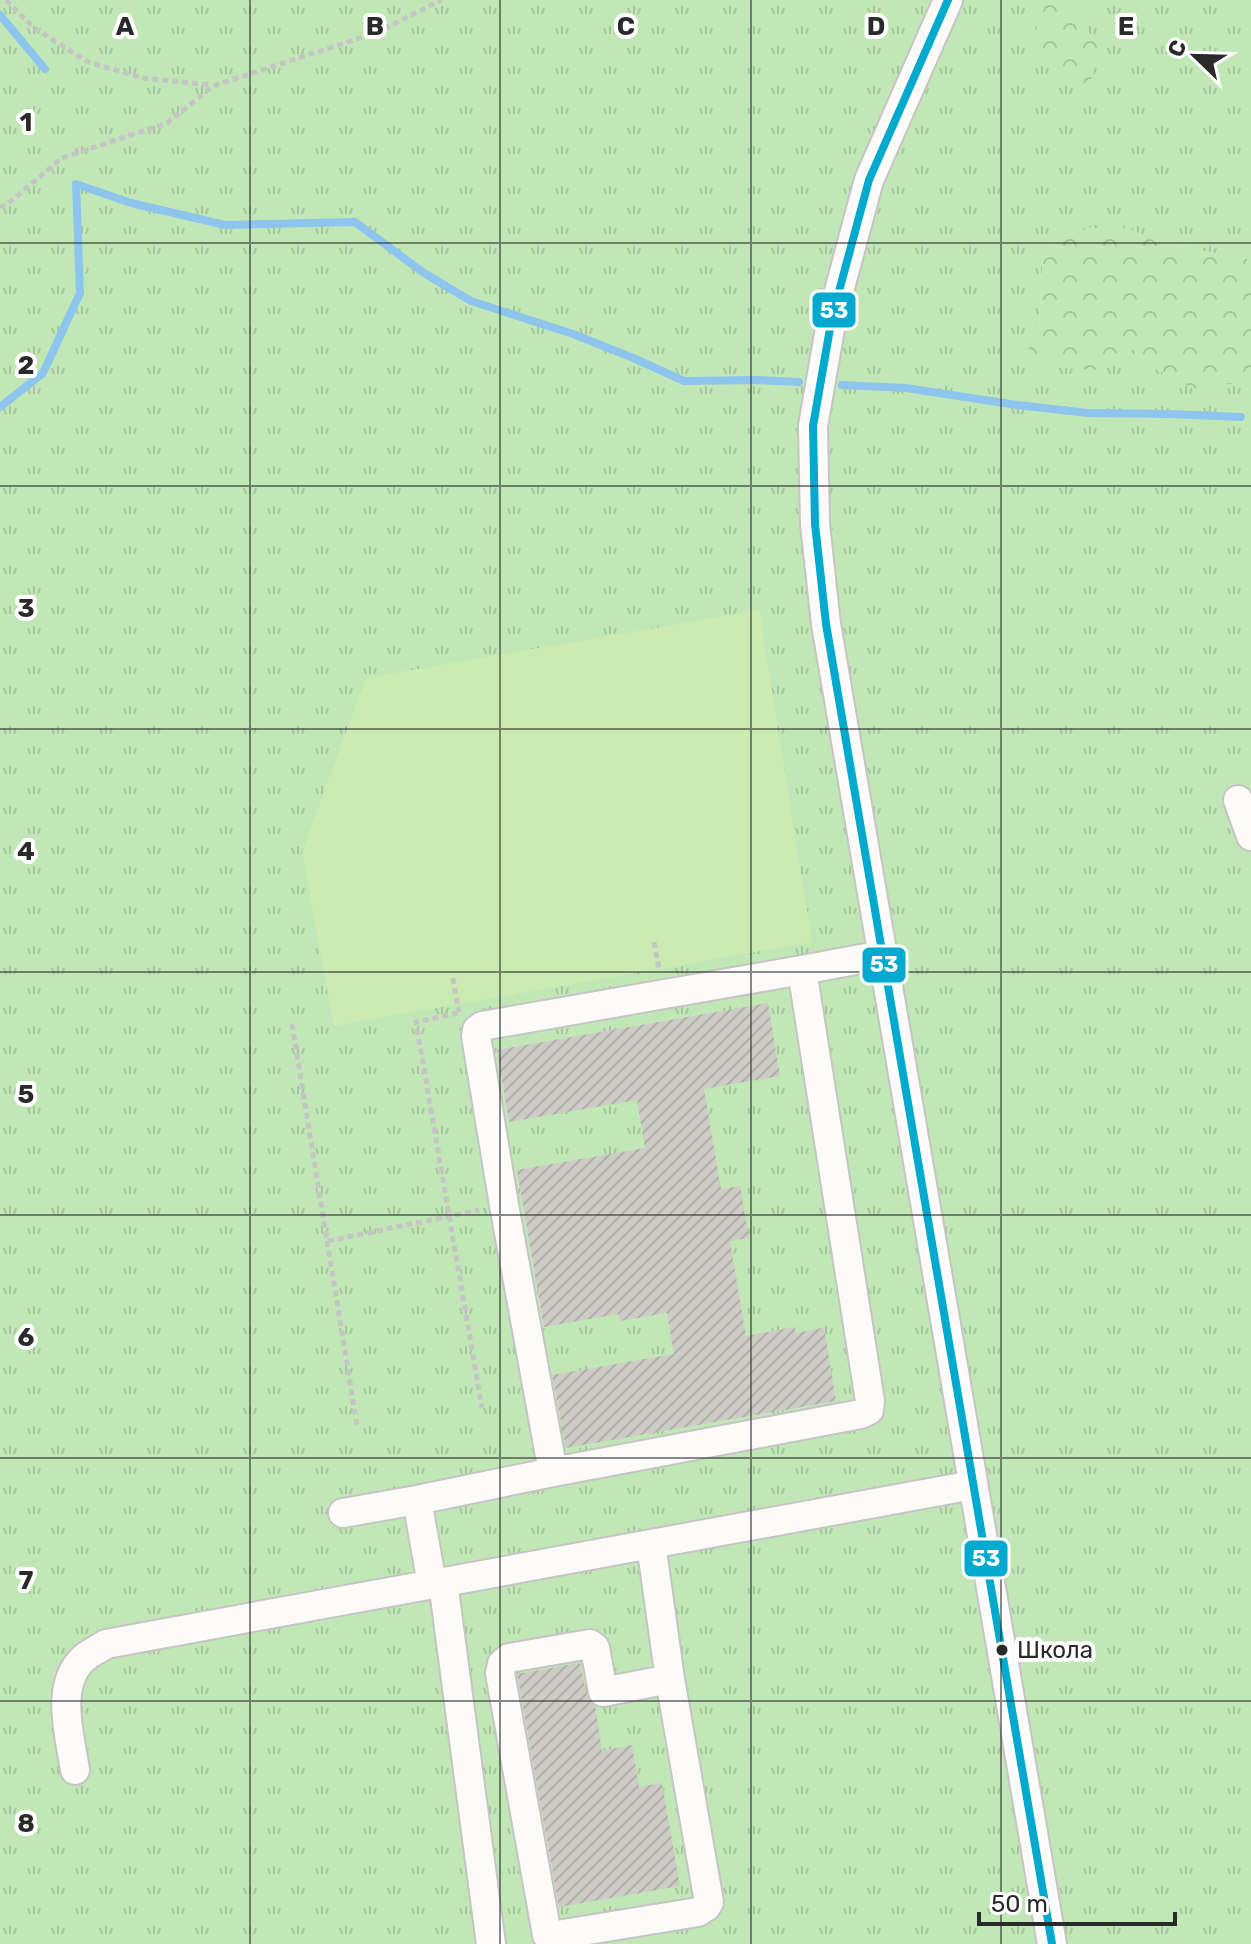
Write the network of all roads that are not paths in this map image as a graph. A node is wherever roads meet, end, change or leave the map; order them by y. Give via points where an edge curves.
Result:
1 (948, 0) edge
2 (1238, 800) dead end
3 (1251, 836) edge
4 (882, 955) junction
5 (802, 970) junction
6 (553, 1472) junction
7 (973, 1485) junction
8 (417, 1500) junction
9 (343, 1513) dead end
10 (651, 1544) junction
11 (437, 1583) junction
12 (670, 1679) junction
13 (75, 1770) dead end
14 (491, 1944) edge
15 (1052, 1944) edge

1 - 4 street via 869,180 832,317 813,426 815,524 826,624
2 - 3 street
4 - 5 street
4 - 7 street
5 - 6 street via 869,1410
5 - 6 street via 482,1026 468,1021 476,1036
6 - 8 street
7 - 10 street
7 - 15 street
8 - 9 street
8 - 11 street
10 - 11 street
10 - 12 street
11 - 13 street via 106,1644 82,1660 70,1681 66,1701
11 - 14 street
12 - 12 street via 708,1905 698,1912 547,1935 502,1664 509,1658 590,1644 603,1692

